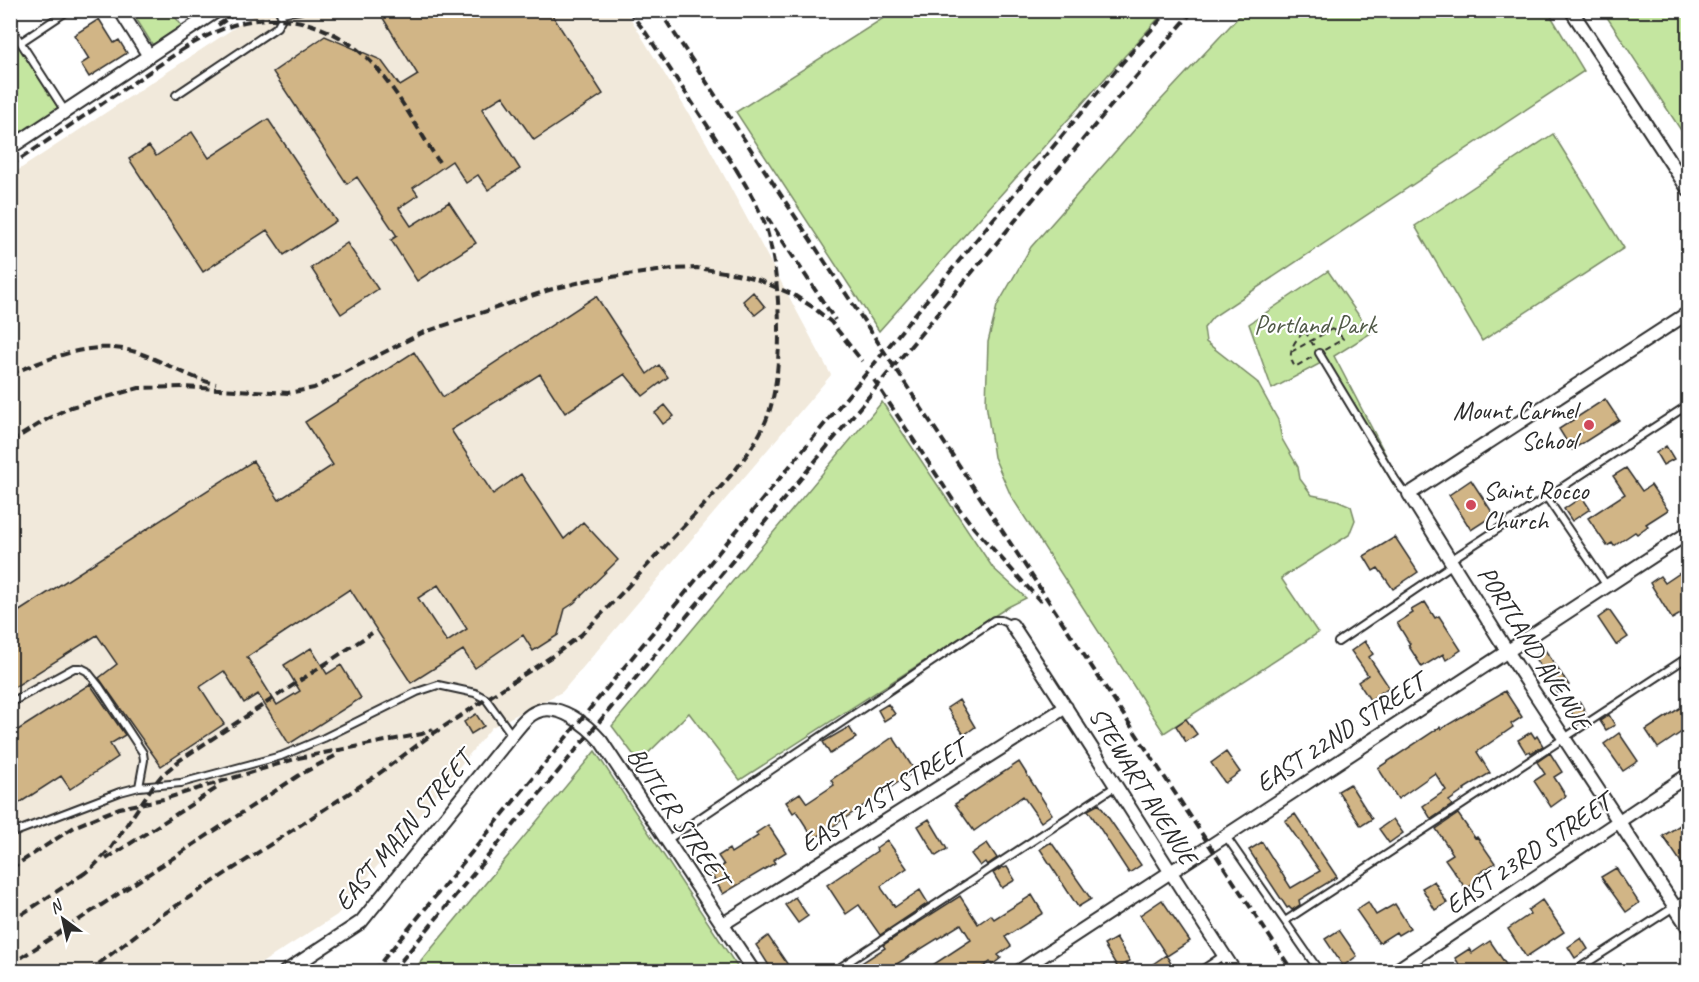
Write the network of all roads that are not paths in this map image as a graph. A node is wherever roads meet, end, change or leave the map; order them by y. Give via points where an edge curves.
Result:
1 (69, 10) edge
2 (120, 10) edge
3 (218, 10) edge
4 (301, 10) edge
5 (1571, 10) edge
6 (279, 12) edge
7 (10, 26) edge
8 (19, 39) junction
9 (10, 40) edge
10 (149, 56) junction
11 (176, 95) dead end
12 (65, 111) junction
13 (10, 148) edge
14 (1689, 189) edge
15 (1689, 313) edge
16 (1318, 353) road end
17 (1689, 405) edge
18 (1409, 494) junction
19 (1546, 498) junction
20 (1689, 533) edge
21 (1453, 562) junction
22 (1607, 586) junction
23 (1012, 625) joint
24 (1338, 642) dead end
25 (1507, 651) junction
26 (1689, 657) edge
27 (10, 703) edge
28 (1066, 707) junction
29 (544, 709) joint
30 (512, 735) junction
31 (1565, 738) junction
32 (1689, 775) edge
33 (1116, 786) junction
34 (139, 787) junction
35 (1619, 821) junction
36 (10, 834) edge
37 (1225, 835) junction
38 (667, 840) junction
39 (1170, 872) junction
40 (1689, 898) edge
41 (1675, 907) junction
42 (1285, 921) junction
43 (723, 924) junction
44 (1689, 927) edge
45 (1224, 955) junction
46 (285, 972) edge
47 (754, 972) edge
48 (833, 972) edge
49 (1018, 972) edge
50 (1199, 972) edge
51 (1235, 972) edge
52 (1320, 972) edge
53 (1394, 972) edge
54 (1573, 972) edge

1 - 8 lane
2 - 10 street
3 - 10 street
4 - 6 lane
5 - 14 street
6 - 11 lane via 282,18 277,27
7 - 8 lane
8 - 9 lane
8 - 12 lane
10 - 12 street
12 - 13 street
15 - 18 street
16 - 18 lane, PORTLAND AVENUE via 1398,484
17 - 19 lane
18 - 21 street, PORTLAND AVENUE
19 - 21 lane
19 - 22 lane
20 - 22 street, EAST 22ND STREET
21 - 24 lane
21 - 25 street, PORTLAND AVENUE
22 - 25 street, EAST 22ND STREET
23 - 28 street, STEWART AVENUE
23 - 38 lane via 994,620
25 - 31 street, PORTLAND AVENUE
25 - 37 street, EAST 22ND STREET
26 - 31 lane
27 - 34 lane via 74,668 87,671 143,753
28 - 33 street, STEWART AVENUE
28 - 43 street, EAST 21ST STREET
29 - 30 street, EAST MAIN STREET via 535,712
29 - 38 street, BUTLER STREET via 566,713 596,735
30 - 34 lane via 486,699 438,685 281,756 181,783
30 - 46 street, EAST MAIN STREET via 361,922
31 - 35 street, PORTLAND AVENUE
31 - 42 lane
32 - 35 street, EAST 23RD STREET
33 - 39 street, STEWART AVENUE
33 - 48 lane
34 - 36 lane
35 - 41 street, PORTLAND AVENUE
35 - 53 street, EAST 23RD STREET
37 - 39 street, EAST 22ND STREET
37 - 42 lane
38 - 43 street, BUTLER STREET
39 - 45 street, STEWART AVENUE
39 - 49 street, EAST 22ND STREET
40 - 41 lane
41 - 44 street, PORTLAND AVENUE
41 - 54 lane
42 - 52 lane
43 - 47 street, BUTLER STREET
45 - 50 lane
45 - 51 street, STEWART AVENUE

